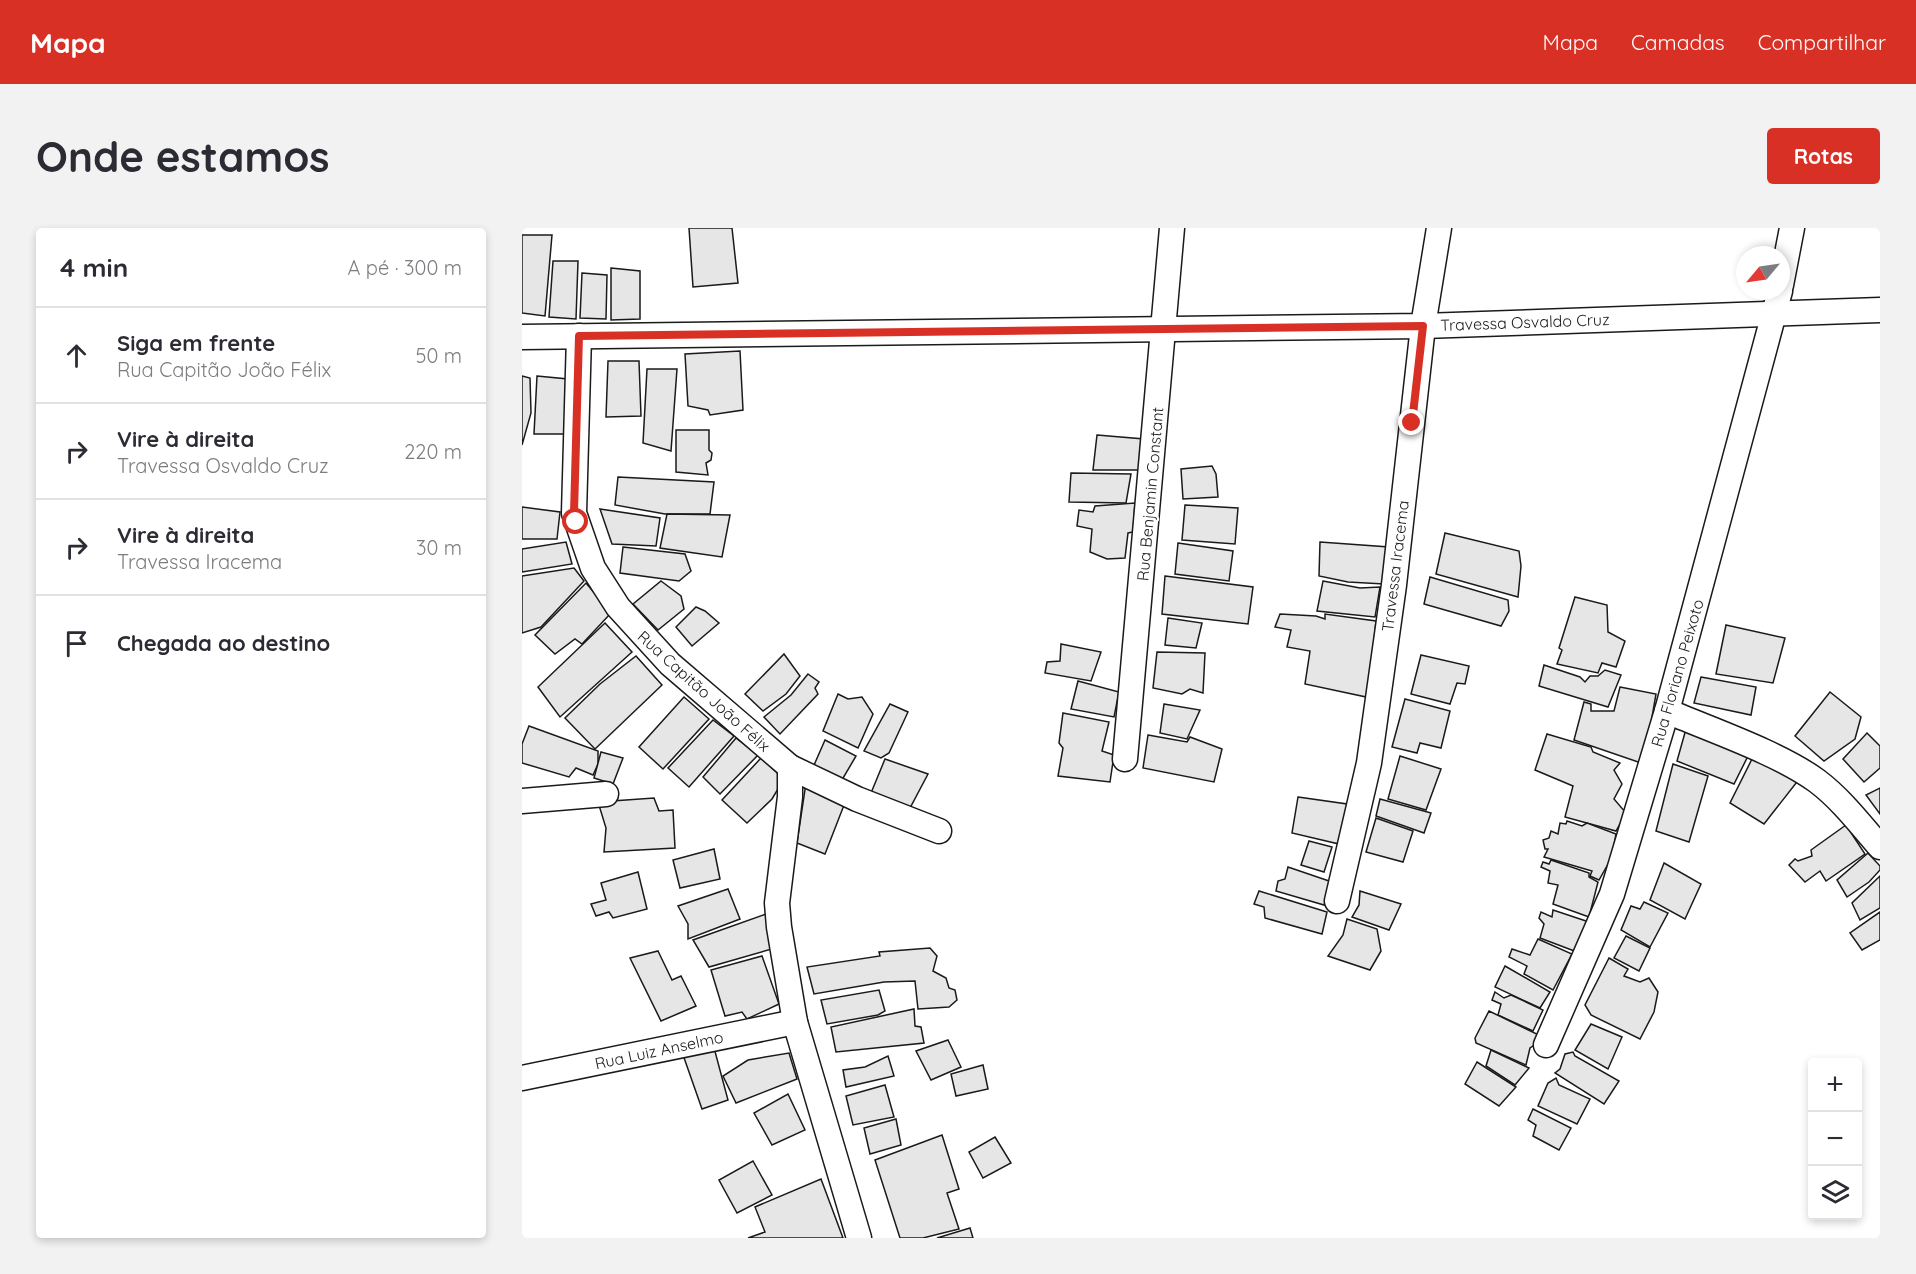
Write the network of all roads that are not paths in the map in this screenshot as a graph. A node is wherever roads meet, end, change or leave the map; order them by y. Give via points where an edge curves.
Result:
1 (1173, 228) edge
2 (1439, 228) edge
3 (1792, 228) edge
4 (1789, 246) edge
5 (1778, 301) edge
6 (1880, 310) edge
7 (1423, 326) junction
8 (1166, 327) junction
9 (579, 336) junction
10 (522, 337) edge
11 (1667, 711) junction
12 (1125, 759) dead end
13 (790, 767) junction
14 (606, 794) dead end
15 (522, 801) edge
16 (939, 831) dead end
17 (1880, 847) edge
18 (1337, 901) dead end
19 (795, 1022) junction
20 (1546, 1045) dead end
21 (522, 1078) edge
22 (859, 1238) edge

1 - 8 street, Rua Benjamin Constant
2 - 7 street, Travessa Iracema
3 - 4 street
5 - 6 street, Travessa Osvaldo Cruz
5 - 7 street, Travessa Osvaldo Cruz
5 - 11 street, Rua Floriano Peixoto
7 - 8 street, Travessa Osvaldo Cruz
7 - 18 street, Travessa Iracema via 1369,763
8 - 9 street, Travessa Osvaldo Cruz
8 - 12 street, Rua Benjamin Constant
9 - 10 street, Travessa Osvaldo Cruz
9 - 13 street, Rua Capitão João Félix via 574,513 593,568 631,625 670,664
11 - 17 street via 1789,764 1817,781
11 - 20 street, Rua Floriano Peixoto via 1612,894
13 - 16 street, Rua Capitão João Félix
13 - 19 street via 777,903
14 - 15 street
19 - 21 street, Rua Luiz Anselmo
19 - 22 street

